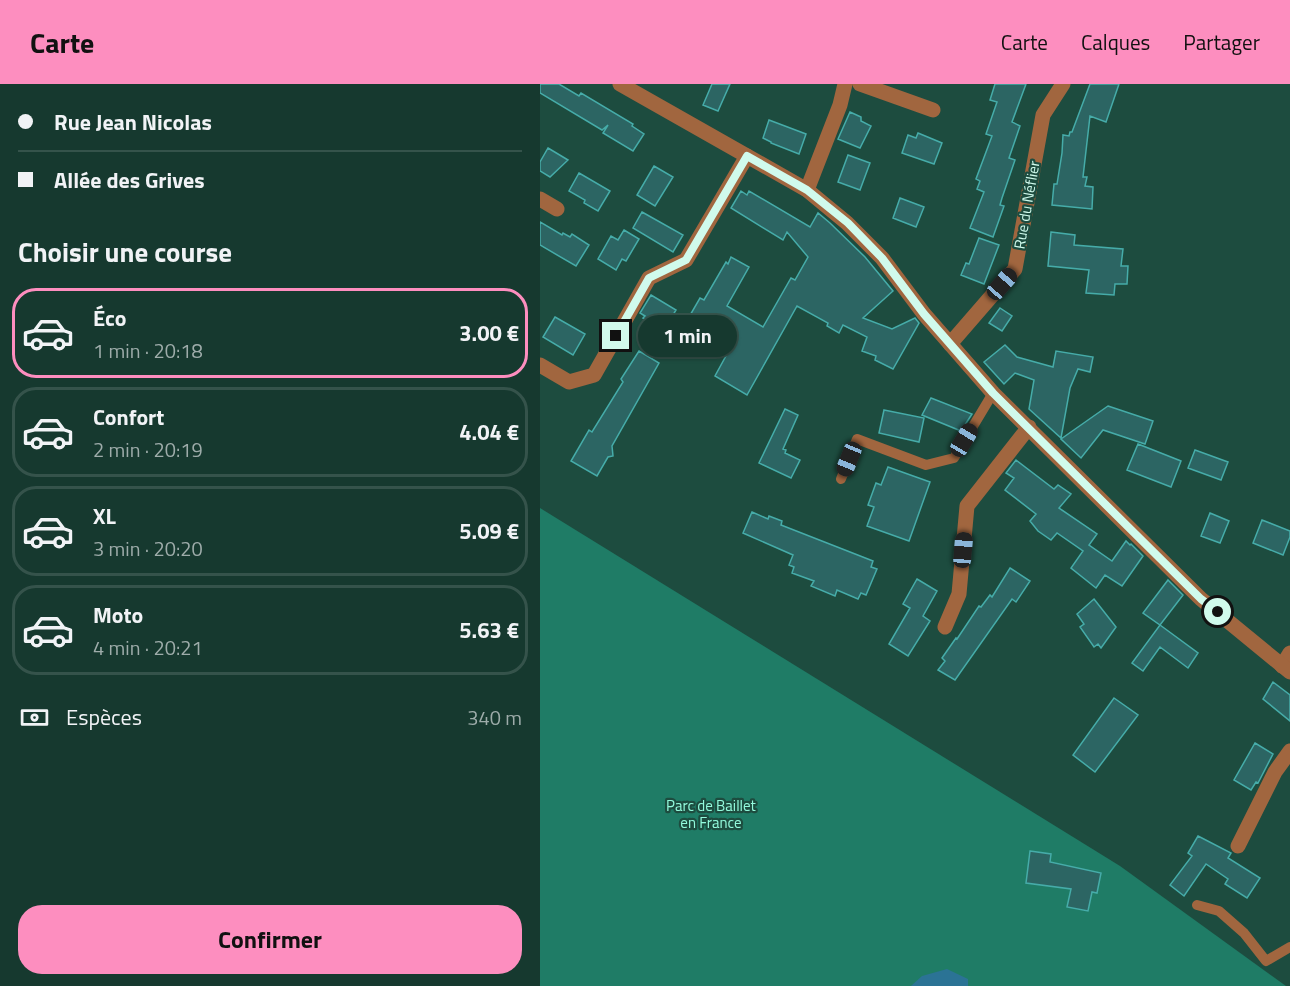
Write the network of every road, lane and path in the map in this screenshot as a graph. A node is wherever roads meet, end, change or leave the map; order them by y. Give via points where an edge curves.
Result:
1 (620, 84) edge
2 (845, 84) edge
3 (860, 84) edge
4 (1063, 84) edge
5 (933, 110) dead end
6 (747, 156) junction
7 (807, 190) junction
8 (540, 199) edge
9 (557, 208) dead end
10 (950, 344) junction
11 (540, 365) edge
12 (993, 393) junction
13 (1029, 427) junction
14 (841, 479) dead end
15 (945, 627) dead end
16 (1287, 664) edge
17 (1290, 751) edge
18 (1238, 846) dead end
19 (1197, 905) dead end
20 (1290, 947) edge

1 - 6 street
2 - 7 street
3 - 5 street
4 - 10 street, Rue du Néflier via 1043,115 1015,270
6 - 7 street
6 - 11 street via 686,260 649,278 594,375 569,382
7 - 10 street via 848,223 882,258
8 - 9 street
10 - 12 street
12 - 13 street
12 - 14 lane via 954,458 926,465 856,439
13 - 15 street via 967,506 959,594
13 - 16 street via 1201,599
17 - 18 street via 1275,772
19 - 20 lane via 1219,911 1244,933 1266,961

